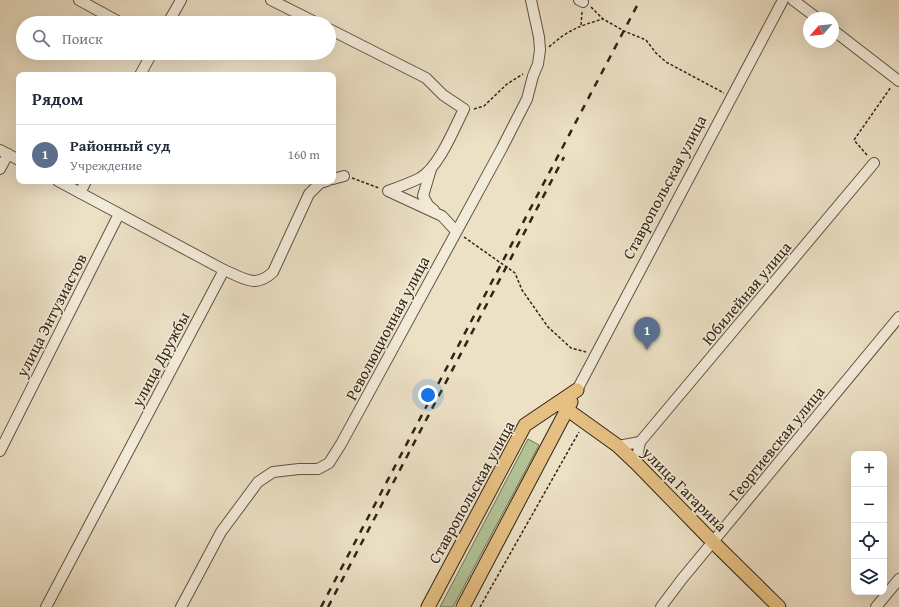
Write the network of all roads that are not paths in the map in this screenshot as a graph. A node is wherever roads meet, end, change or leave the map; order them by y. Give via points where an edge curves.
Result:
1 (79, 0) edge
2 (181, 0) edge
3 (271, 0) edge
4 (531, 0) edge
5 (783, 0) edge
6 (793, 0) edge
7 (809, 12) edge
8 (108, 16) edge
9 (172, 16) edge
10 (303, 16) edge
11 (336, 33) edge
12 (839, 35) edge
13 (148, 60) edge
14 (142, 72) edge
15 (898, 80) edge
16 (4, 152) edge
17 (16, 158) edge
18 (874, 163) road end
19 (432, 167) junction
20 (0, 169) edge
21 (344, 176) road end
22 (336, 178) edge
23 (64, 184) edge
24 (84, 184) edge
25 (319, 184) edge
26 (80, 193) junction
27 (119, 214) junction
28 (442, 216) junction
29 (456, 231) junction
30 (224, 270) junction
31 (899, 316) edge
32 (577, 390) joint
33 (563, 406) junction
34 (640, 442) junction
35 (618, 446) junction
36 (0, 451) edge
37 (636, 463) junction
38 (713, 542) junction
39 (899, 579) edge
40 (46, 607) edge
41 (181, 607) edge
42 (428, 607) edge
43 (463, 607) edge
44 (661, 607) edge
45 (779, 607) edge
46 (876, 607) edge

1 - 8 street
2 - 9 street
3 - 10 street
4 - 29 street, Революционная улица via 540,50 527,99
5 - 32 street, Ставропольская улица
6 - 7 street
11 - 19 street via 426,78 443,95 464,109
12 - 15 street
13 - 14 street
16 - 17 street
16 - 20 street
18 - 34 street, Юбилейная улица
19 - 28 street via 423,196 428,205
19 - 28 street via 421,177 388,191
21 - 22 street
23 - 26 street
24 - 26 street
25 - 30 street via 309,194 273,272 265,280 252,282
26 - 27 street
27 - 30 street
27 - 36 street, улица Энтузиастов
28 - 29 street
29 - 41 street, Революционная улица via 332,459 318,469 274,472 258,482 221,532
30 - 40 street, улица Дружбы
31 - 38 street, Георгиевская улица
32 - 33 main road, Ставропольская улица
33 - 35 main road, улица Гагарина
33 - 42 main road, Ставропольская улица via 525,425
33 - 43 main road, Ставропольская улица
34 - 35 street
34 - 37 street, Юбилейная улица
35 - 37 main road, улица Гагарина
37 - 38 main road, улица Гагарина
38 - 44 street, Георгиевская улица
38 - 45 main road, улица Гагарина
39 - 46 street

